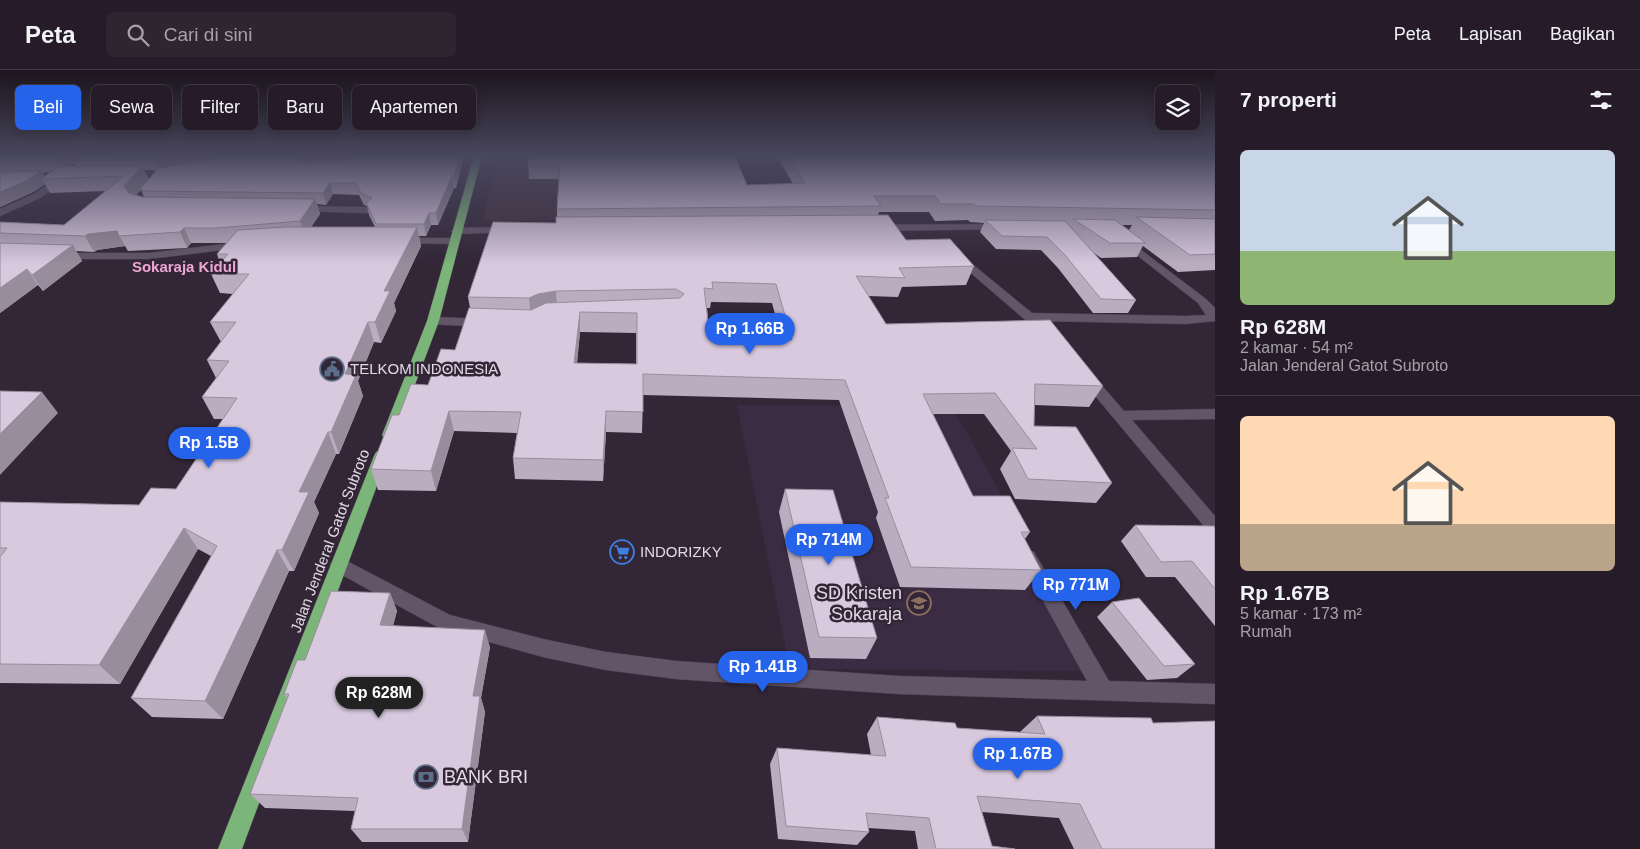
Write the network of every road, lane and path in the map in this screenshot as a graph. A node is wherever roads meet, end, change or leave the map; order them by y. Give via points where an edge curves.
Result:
1 (42, 192) edge
2 (468, 192) edge
3 (291, 209) edge
4 (368, 210) edge
5 (0, 213) edge
6 (1008, 222) edge
7 (871, 228) edge
8 (923, 228) junction
9 (521, 230) edge
10 (1112, 230) edge
11 (455, 236) junction
12 (387, 241) edge
13 (258, 244) edge
14 (44, 255) edge
15 (1030, 317) junction
16 (433, 321) junction
17 (496, 323) edge
18 (1059, 344) edge
19 (1076, 363) edge
20 (1215, 414) edge
21 (1119, 416) junction
22 (1215, 527) edge
23 (1023, 548) edge
24 (339, 564) junction
25 (1102, 689) junction
26 (1215, 694) edge
27 (230, 849) edge

1 - 5 street
2 - 11 highway, Jalan Jenderal Gatot Subroto
3 - 4 street
6 - 8 street
7 - 8 street
8 - 15 street
9 - 11 street
10 - 15 street via 1202,302 1212,312 1212,318
11 - 12 street
11 - 16 highway, Jalan Jenderal Gatot Subroto
13 - 14 street via 149,256
15 - 18 street
16 - 17 street
16 - 24 highway, Jalan Jenderal Gatot Subroto
19 - 21 street
20 - 21 street
21 - 22 street
23 - 25 street
24 - 25 street via 446,622 606,661 676,670 899,685
24 - 27 highway, Jalan Jenderal Gatot Subroto
25 - 26 street

